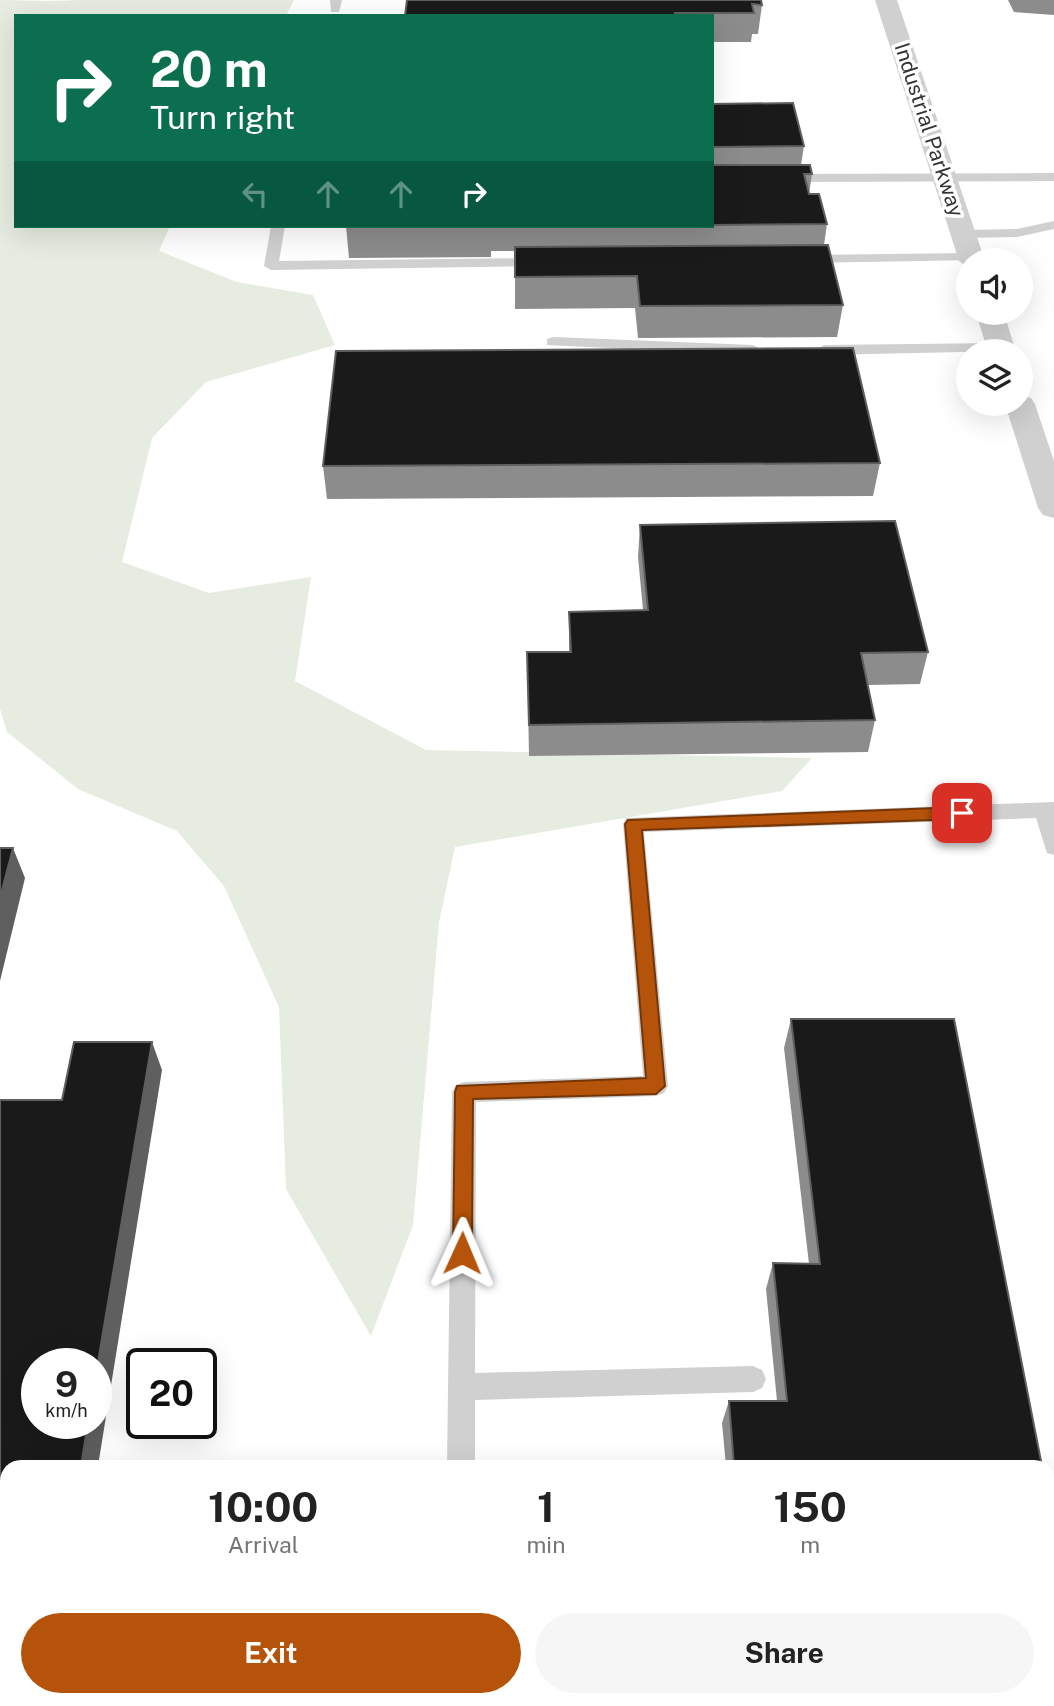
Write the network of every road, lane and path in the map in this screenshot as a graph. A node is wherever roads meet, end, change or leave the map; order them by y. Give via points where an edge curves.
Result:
1 (886, 0) edge
2 (944, 176) junction
3 (1054, 177) edge
4 (768, 178) edge
5 (1054, 225) edge
6 (278, 228) edge
7 (963, 234) junction
8 (968, 248) edge
9 (789, 259) edge
10 (956, 259) edge
11 (551, 262) edge
12 (553, 342) dead end
13 (768, 350) edge
14 (809, 350) edge
15 (956, 350) edge
16 (1026, 416) edge
17 (1045, 454) edge
18 (1054, 508) edge
19 (1049, 810) edge
20 (1054, 847) edge
21 (754, 1379) dead end
22 (461, 1387) junction
23 (461, 1460) edge

1 - 2 street, Industrial Parkway
2 - 3 lane
2 - 4 lane
2 - 7 street, Industrial Parkway
5 - 7 lane via 1017,233
6 - 11 lane via 271,265
7 - 8 street, Industrial Parkway
9 - 10 lane
12 - 13 lane
14 - 15 lane
16 - 17 street
17 - 18 street
19 - 20 lane
19 - 22 lane via 633,824 656,1086 464,1092
21 - 22 lane
22 - 23 lane

